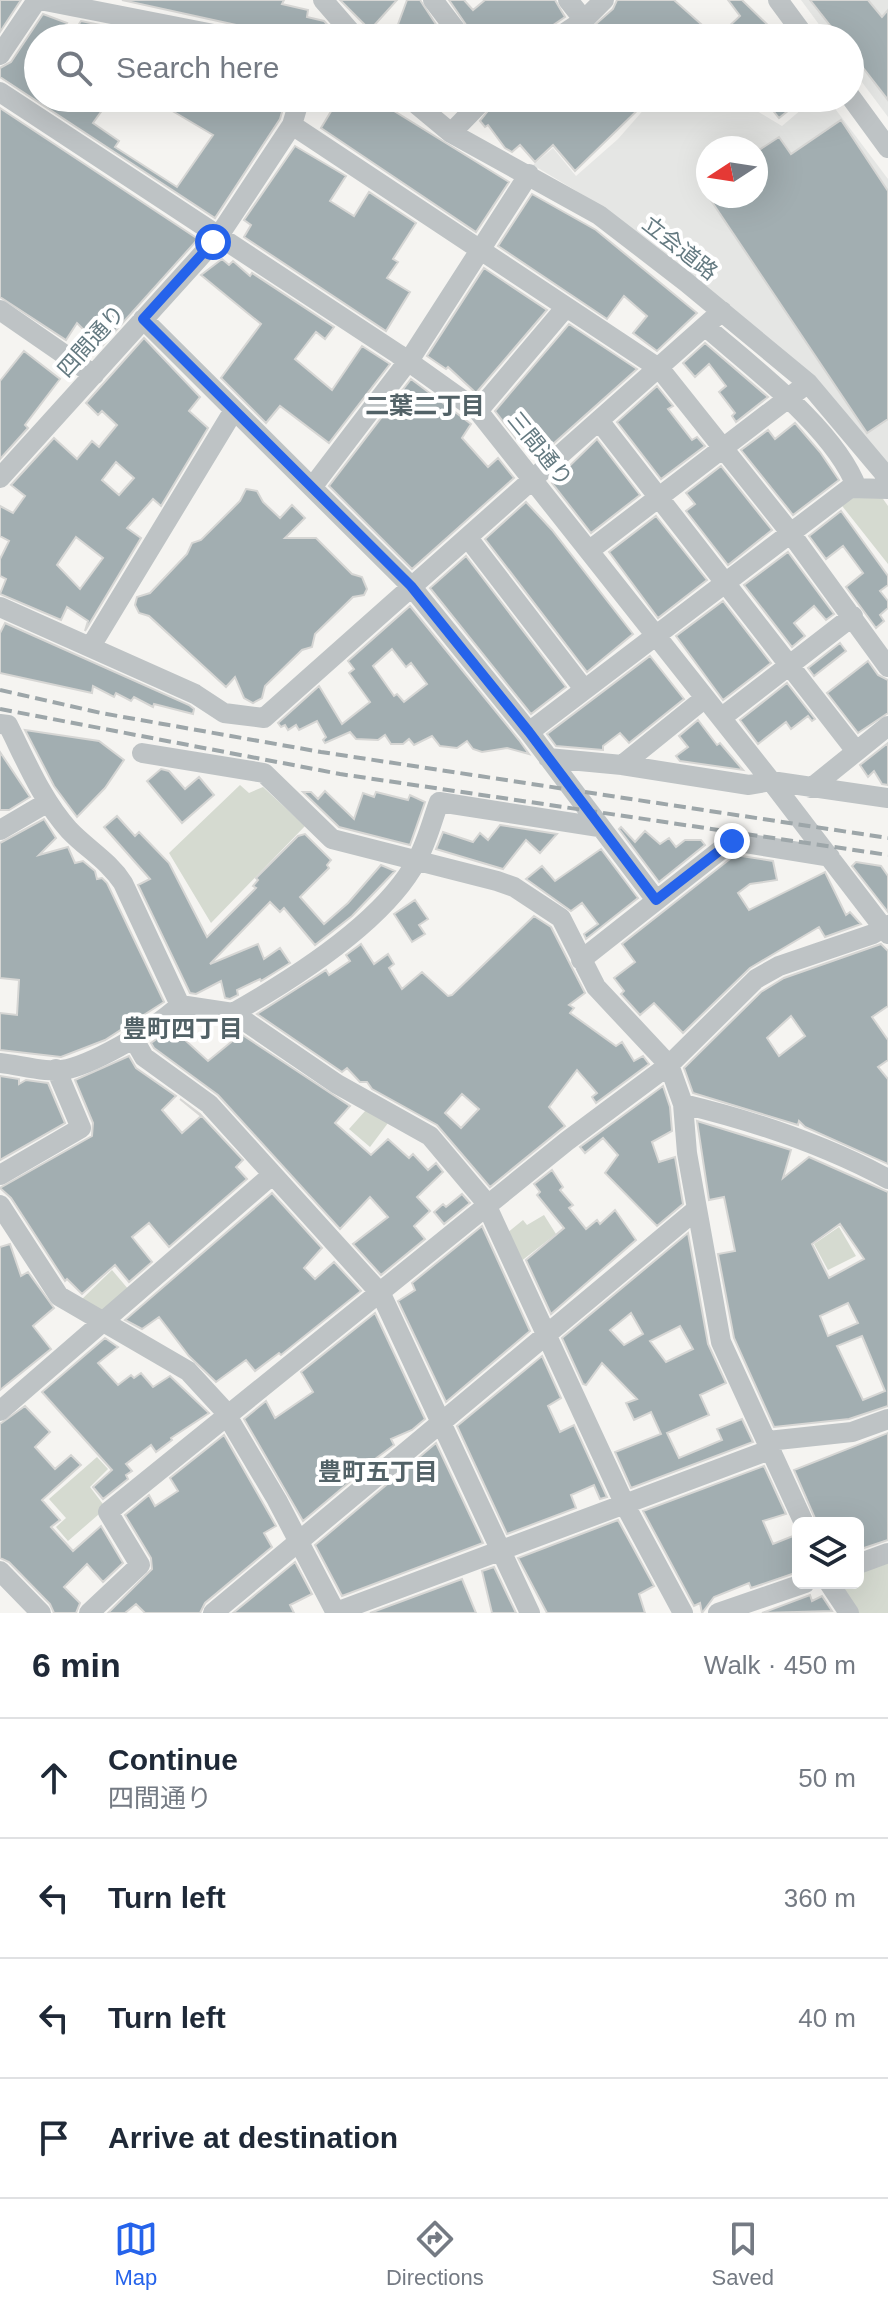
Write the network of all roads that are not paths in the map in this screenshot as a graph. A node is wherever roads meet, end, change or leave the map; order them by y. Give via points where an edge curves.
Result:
1 (38, 0) edge
2 (323, 0) edge
3 (433, 0) edge
4 (568, 0) edge
5 (604, 0) edge
6 (778, 0) edge
7 (584, 20) junction
8 (162, 24) edge
9 (344, 24) edge
10 (451, 24) edge
11 (578, 24) edge
12 (796, 24) edge
13 (0, 55) edge
14 (0, 92) edge
15 (24, 108) edge
16 (30, 112) edge
17 (296, 112) edge
18 (426, 112) edge
19 (471, 112) edge
20 (862, 112) edge
21 (292, 125) junction
22 (451, 133) junction
23 (888, 148) edge
24 (529, 174) junction
25 (218, 237) junction
26 (480, 250) junction
27 (566, 307) junction
28 (0, 310) edge
29 (722, 311) junction
30 (143, 319) junction
31 (706, 327) junction
32 (408, 362) junction
33 (660, 369) junction
34 (94, 375) junction
35 (808, 383) junction
36 (788, 398) junction
37 (234, 410) junction
38 (478, 411) junction
39 (600, 422) junction
40 (724, 447) junction
41 (0, 478) edge
42 (888, 478) edge
43 (534, 481) junction
44 (313, 486) junction
45 (857, 488) junction
46 (888, 489) edge
47 (658, 497) junction
48 (789, 531) junction
49 (468, 538) junction
50 (590, 550) junction
51 (724, 581) junction
52 (411, 586) junction
53 (0, 607) edge
54 (853, 616) junction
55 (655, 634) junction
56 (91, 646) junction
57 (788, 664) junction
58 (888, 667) edge
59 (584, 689) junction
60 (705, 698) junction
61 (721, 718) junction
62 (0, 724) edge
63 (888, 726) edge
64 (529, 732) junction
65 (856, 751) junction
66 (142, 753) dead end
67 (548, 758) junction
68 (622, 765) junction
69 (771, 781) junction
70 (811, 788) junction
71 (888, 798) edge
72 (48, 802) junction
73 (599, 827) junction
74 (0, 830) edge
75 (830, 857) junction
76 (417, 861) junction
77 (656, 900) junction
78 (887, 929) edge
79 (581, 960) junction
80 (180, 1005) junction
81 (233, 1013) junction
82 (133, 1038) junction
83 (0, 1063) edge
84 (669, 1065) junction
85 (56, 1069) junction
86 (683, 1104) junction
87 (0, 1175) edge
88 (272, 1175) junction
89 (888, 1179) edge
90 (0, 1205) edge
91 (488, 1205) junction
92 (697, 1209) junction
93 (381, 1294) junction
94 (102, 1322) junction
95 (548, 1335) junction
96 (0, 1411) edge
97 (227, 1415) junction
98 (888, 1419) edge
99 (443, 1424) junction
100 (770, 1445) junction
101 (626, 1507) junction
102 (801, 1517) edge
103 (300, 1544) junction
104 (502, 1552) junction
105 (888, 1553) edge
106 (864, 1562) edge
107 (0, 1571) edge
108 (792, 1587) edge
109 (833, 1589) edge
110 (41, 1613) edge
111 (89, 1613) edge
112 (213, 1613) edge
113 (336, 1613) edge
114 (530, 1613) edge
115 (683, 1613) edge
116 (718, 1613) edge
117 (849, 1613) edge

1 - 8 street
1 - 13 street
2 - 9 street
3 - 10 street
4 - 7 street
5 - 7 street
6 - 12 street
7 - 11 street
14 - 15 street, 三間通り
16 - 25 street, 三間通り
17 - 21 street, 四間通り
18 - 22 street, 立会道路
19 - 22 street
20 - 23 street
21 - 25 street, 四間通り
21 - 26 street
22 - 24 street, 立会道路
24 - 26 street
24 - 29 street, 立会道路 via 599,215
25 - 30 street, 四間通り
25 - 32 street, 三間通り
26 - 27 street
26 - 32 street
27 - 33 street
27 - 38 street
28 - 34 street
29 - 31 street
29 - 35 street, 立会道路
30 - 34 street, 四間通り
30 - 37 street
31 - 33 street
31 - 36 street
32 - 38 street, 三間通り
32 - 44 street
33 - 39 street
33 - 40 street
34 - 41 street, 四間通り
35 - 36 street
35 - 42 street, 立会道路
36 - 40 street
36 - 45 street via 849,468
37 - 44 street
37 - 56 street
38 - 43 street, 三間通り
39 - 43 street
39 - 47 street
40 - 47 street
40 - 48 street
43 - 49 street
43 - 50 street, 三間通り
44 - 52 street
45 - 46 street
45 - 48 street
47 - 50 street
47 - 51 street
48 - 51 street
48 - 54 street
49 - 52 street
49 - 59 street
50 - 55 street, 三間通り
51 - 55 street
51 - 57 street
52 - 56 street via 264,718 224,713
52 - 64 street
53 - 56 street
54 - 57 street
54 - 58 street
55 - 59 street
55 - 60 street, 三間通り
57 - 61 street
57 - 65 street
59 - 64 street
60 - 61 street, 三間通り
60 - 68 street
61 - 69 street, 三間通り
62 - 72 street via 8,725
63 - 65 street
64 - 67 street
65 - 70 street
66 - 76 street via 264,773 332,839
67 - 68 street
67 - 73 street
68 - 69 street via 749,785
69 - 70 street
69 - 75 street, 三間通り
70 - 71 street
72 - 74 street
72 - 80 street via 114,869
73 - 76 street via 439,802
73 - 77 street
75 - 77 street via 732,841
75 - 78 street, 三間通り
76 - 79 street via 497,881 540,903 568,927
76 - 81 street via 375,913 346,938
77 - 79 street
78 - 84 street via 756,979
79 - 84 street via 596,987
80 - 81 street
80 - 82 street
81 - 91 street via 337,1084 430,1136
82 - 85 street
82 - 88 street via 144,1057 209,1104
83 - 85 street
84 - 86 street
84 - 91 street
85 - 87 street via 81,1128
86 - 89 street via 757,1123
86 - 92 street
88 - 93 street
88 - 94 street
90 - 94 street via 59,1296
91 - 93 street
91 - 95 street
92 - 95 street
92 - 100 street via 721,1342
93 - 97 street
93 - 99 street
94 - 96 street
94 - 97 street via 188,1371
95 - 99 street
95 - 101 street
97 - 103 street
97 - 111 street via 108,1512 140,1565
98 - 100 street via 852,1432
99 - 103 street
99 - 104 street
100 - 101 street
100 - 102 street
101 - 104 street
101 - 115 street
103 - 112 street
103 - 113 street
104 - 113 street
104 - 114 street
105 - 106 street
107 - 110 street
108 - 116 street
109 - 117 street

